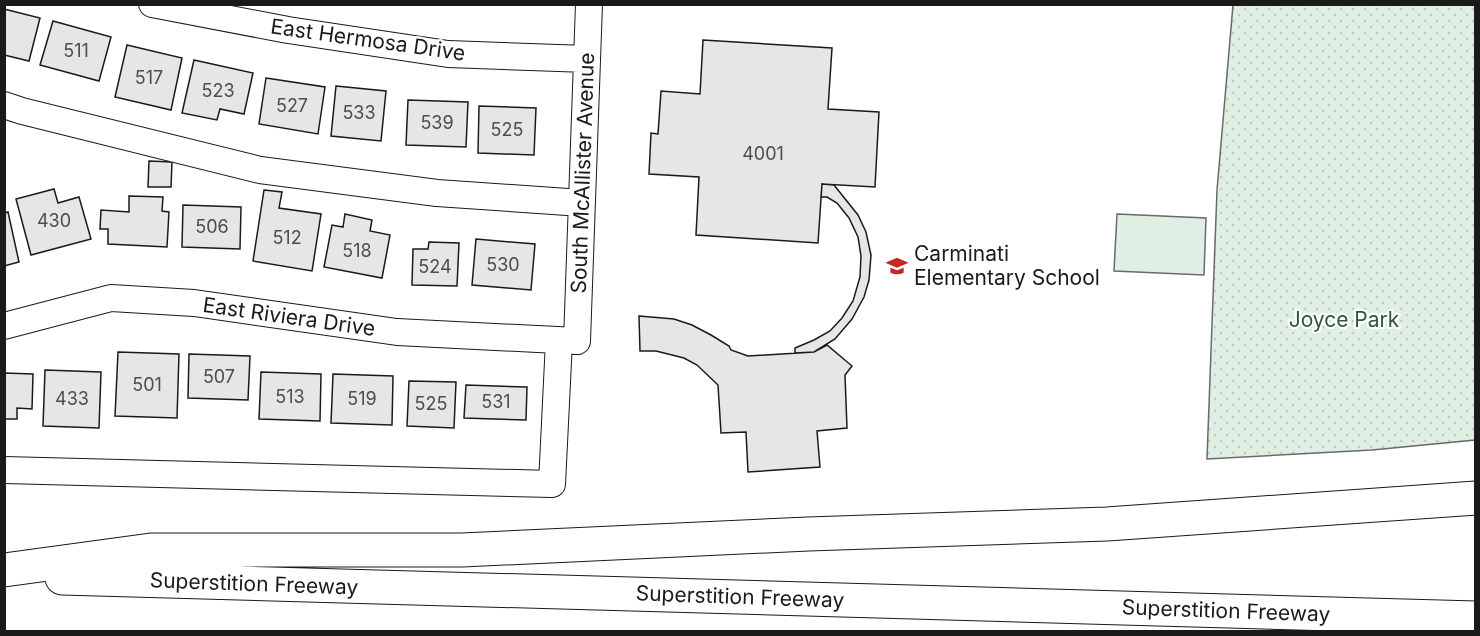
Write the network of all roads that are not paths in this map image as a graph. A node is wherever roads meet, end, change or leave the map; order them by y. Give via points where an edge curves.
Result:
1 (152, 4) edge
2 (589, 4) edge
3 (587, 59) junction
4 (4, 105) edge
5 (582, 202) junction
6 (4, 326) edge
7 (568, 341) junction
8 (4, 470) edge
9 (1476, 498) edge
10 (4, 570) edge
11 (4, 577) edge
12 (1476, 618) edge

1 - 3 street, East Hermosa Drive via 448,54
2 - 3 street, South McAllister Avenue
3 - 5 street, South McAllister Avenue
4 - 5 street via 260,170 437,193
5 - 7 street, South McAllister Avenue
6 - 7 street, East Riviera Drive via 111,298 194,303 396,332
7 - 8 street, South McAllister Avenue via 552,484
9 - 10 highway via 1107,525 462,550 151,550
11 - 12 highway, Superstition Freeway

